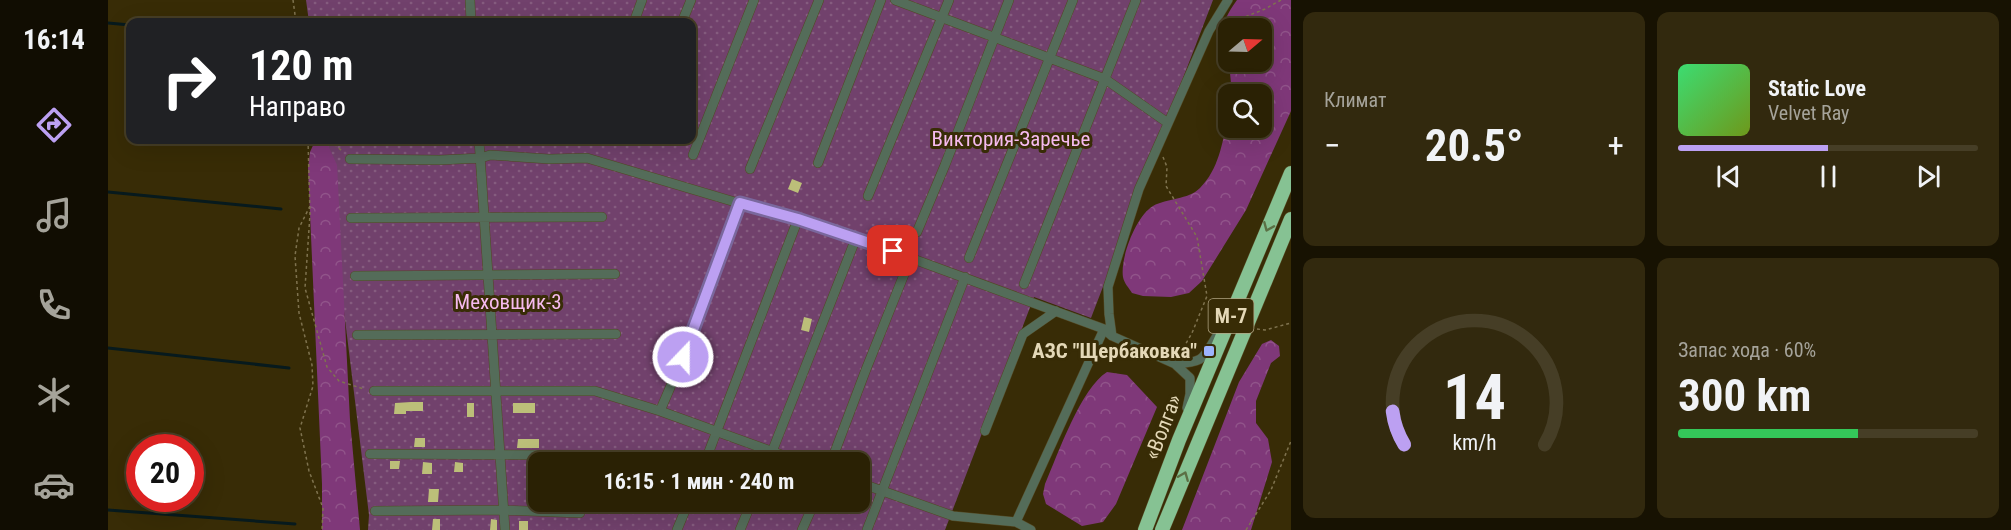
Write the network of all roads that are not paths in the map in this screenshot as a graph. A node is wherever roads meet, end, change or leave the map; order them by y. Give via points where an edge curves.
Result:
1 (470, 0) edge
2 (642, 0) edge
3 (691, 0) edge
4 (754, 0) edge
5 (819, 0) edge
6 (881, 0) edge
7 (896, 0) edge
8 (949, 0) edge
9 (1009, 0) edge
10 (1073, 0) edge
11 (1136, 0) edge
12 (1228, 0) edge
13 (471, 18) edge
14 (635, 18) edge
15 (684, 18) edge
16 (942, 18) junction
17 (994, 37) junction
18 (1051, 58) junction
19 (1105, 79) junction
20 (1168, 123) junction
21 (479, 144) edge
22 (693, 155) dead end
23 (481, 158) junction
24 (350, 159) road end
25 (818, 163) dead end
26 (750, 169) dead end
27 (1291, 173) edge
28 (868, 196) dead end
29 (740, 203) junction
30 (602, 217) dead end
31 (351, 218) dead end
32 (485, 218) junction
33 (798, 219) junction
34 (1291, 219) edge
35 (916, 232) dead end
36 (856, 238) junction
37 (912, 257) junction
38 (969, 258) dead end
39 (615, 274) dead end
40 (355, 276) dead end
41 (489, 276) junction
42 (965, 277) junction
43 (1024, 284) dead end
44 (1056, 311) junction
45 (1232, 313) junction
46 (1104, 329) junction
47 (616, 334) dead end
48 (357, 335) dead end
49 (493, 335) junction
50 (1112, 336) junction
51 (1175, 364) junction
52 (374, 391) road end
53 (497, 391) junction
54 (660, 411) junction
55 (985, 431) dead end
56 (717, 433) junction
57 (1179, 440) junction
58 (709, 452) edge
59 (759, 452) edge
60 (772, 452) edge
61 (835, 452) edge
62 (369, 454) dead end
63 (500, 454) junction
64 (528, 454) edge
65 (870, 487) edge
66 (882, 492) junction
67 (504, 510) junction
68 (375, 511) dead end
69 (684, 512) edge
70 (748, 512) edge
71 (810, 512) edge
72 (580, 513) dead end
73 (1016, 522) junction
74 (505, 530) edge
75 (677, 530) edge
76 (741, 530) edge
77 (802, 530) edge
78 (867, 530) edge
79 (1031, 530) edge
80 (1145, 530) edge
81 (1162, 530) edge

1 - 13 street
2 - 14 street
3 - 15 street
4 - 22 street
5 - 26 street
6 - 25 street
7 - 16 street
8 - 16 street
9 - 17 street
10 - 18 street
11 - 19 street
12 - 20 street via 1209,31
16 - 17 street
16 - 28 street
17 - 18 street
17 - 35 street
18 - 19 street
18 - 38 street
19 - 20 street
19 - 43 street
20 - 50 street via 1139,189 1108,287
21 - 23 street
23 - 24 street
23 - 29 street via 587,158
23 - 32 street
27 -> 45 highway, «Волга» / М-7
29 - 33 street
29 - 54 street via 691,339
30 - 32 street
31 - 32 street
32 - 41 street
33 - 36 street
33 - 56 street
81 -> 34 highway, «Волга» / М-7
36 - 37 street
36 - 60 street
37 - 42 street
37 - 61 street
39 - 41 street
40 - 41 street
41 - 49 street
42 - 44 street
42 - 66 street
44 - 46 street
44 - 55 street via 1023,334
45 - 51 street via 1204,358
45 - 57 highway, «Волга» / М-7
46 - 50 street
46 - 73 street
47 - 49 street
48 - 49 street
49 - 53 street
50 - 51 street
51 - 57 street via 1190,378
52 - 53 street
53 - 54 street via 595,391
53 - 63 street
54 - 56 street
56 - 58 street
56 - 59 street
57 - 80 highway, «Волга» / М-7
62 - 63 street
63 - 64 street
63 - 67 street
65 - 66 street
66 - 73 street via 953,516
66 - 78 street
67 - 68 street
67 - 72 street
67 - 74 street
69 - 75 street
70 - 76 street
71 - 77 street
73 - 79 street

